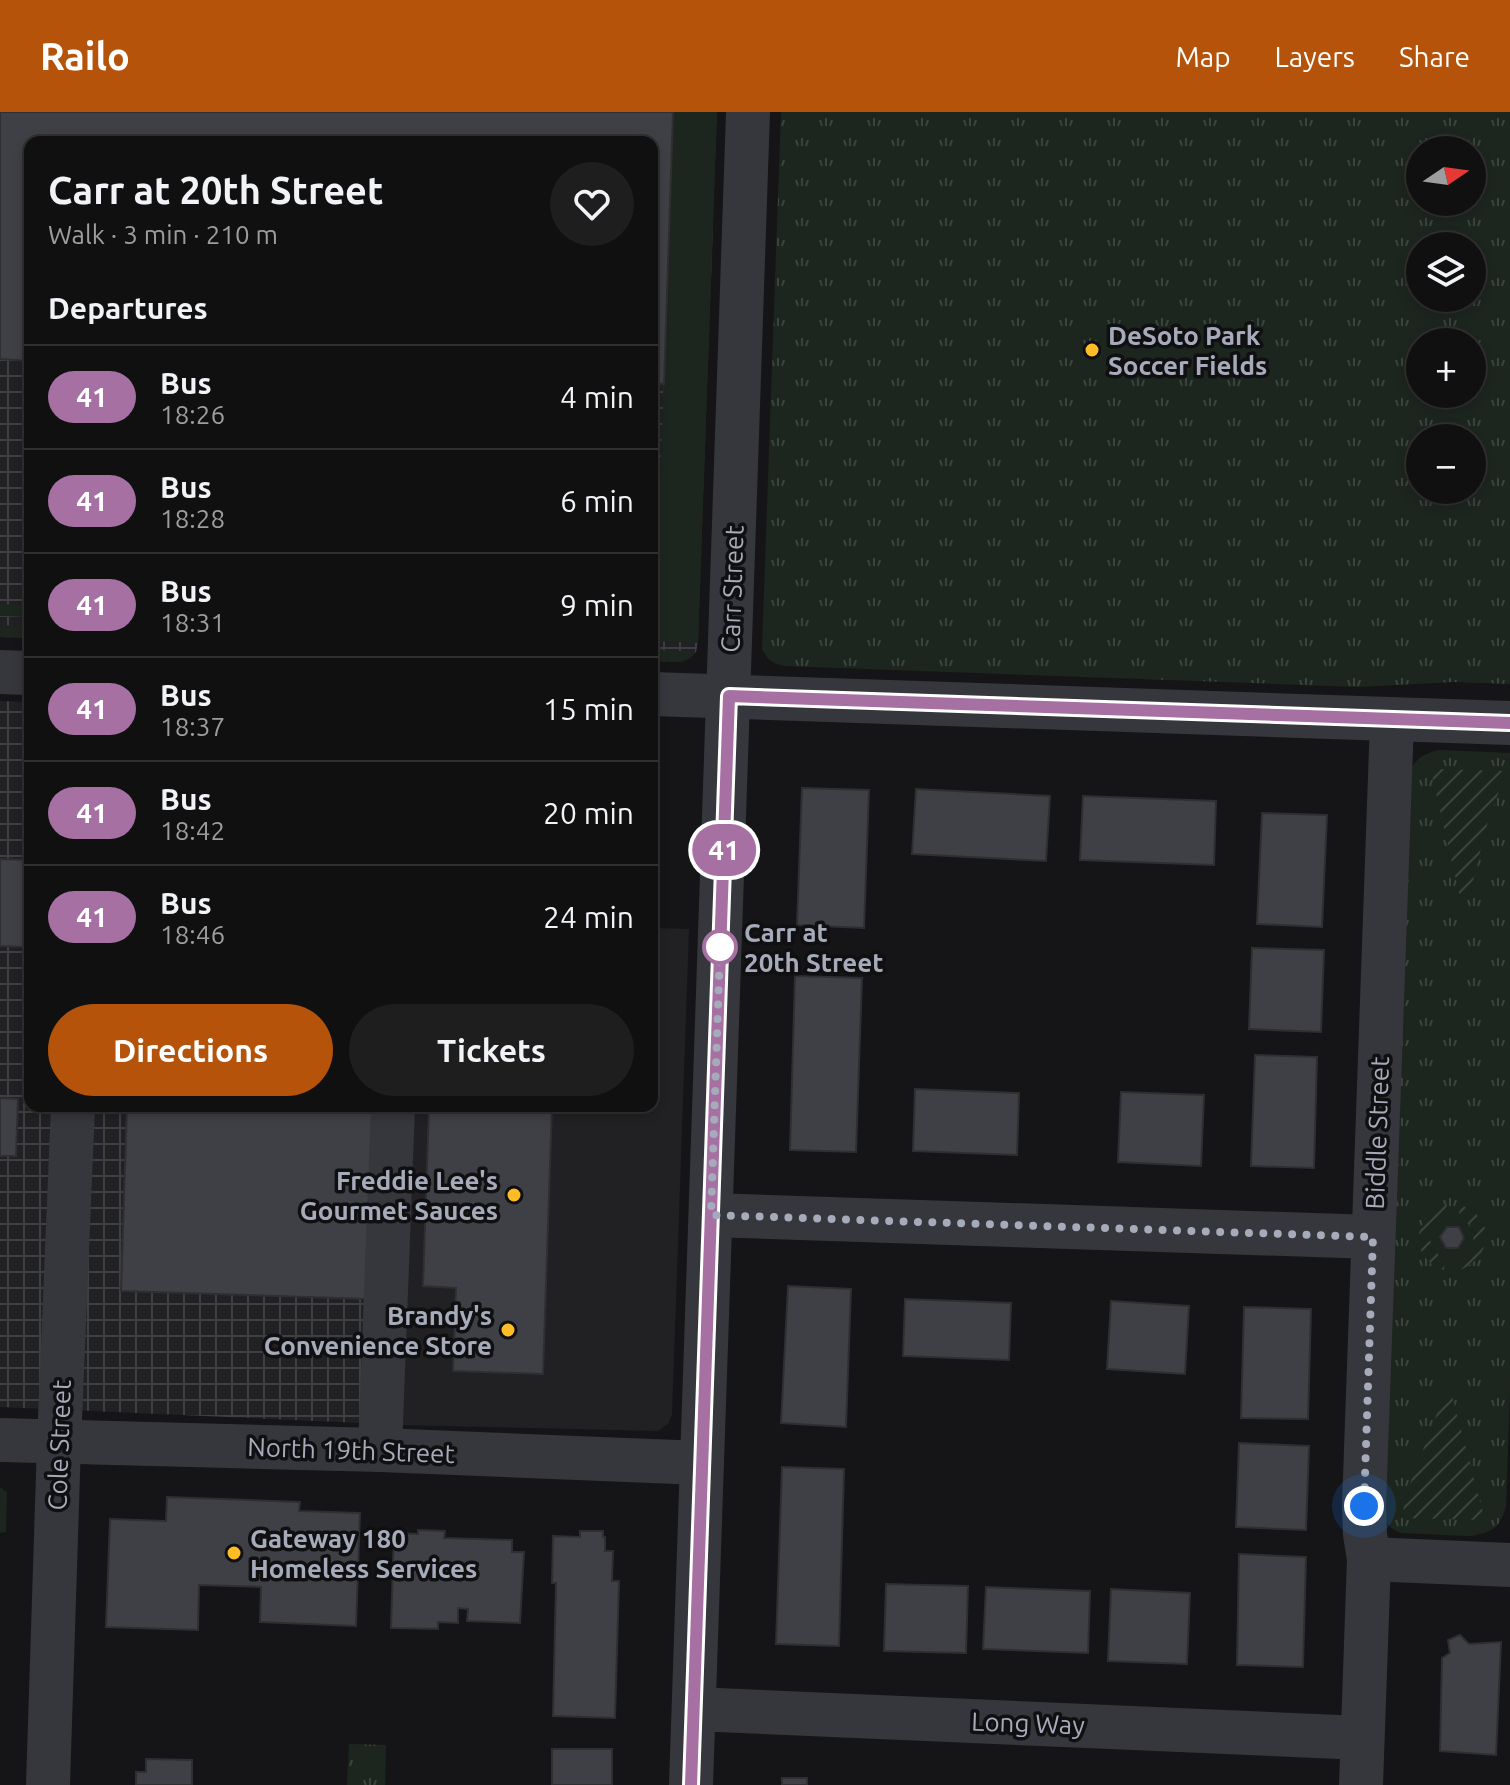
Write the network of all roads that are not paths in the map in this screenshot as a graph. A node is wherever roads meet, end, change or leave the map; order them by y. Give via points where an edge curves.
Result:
1 (748, 112) edge
2 (0, 672) edge
3 (24, 673) edge
4 (658, 694) edge
5 (729, 696) junction
6 (1392, 720) junction
7 (1510, 723) edge
8 (73, 1112) edge
9 (393, 1112) edge
10 (711, 1215) junction
11 (1373, 1237) junction
12 (0, 1440) edge
13 (59, 1443) junction
14 (380, 1450) junction
15 (702, 1463) junction
16 (1369, 1559) junction
17 (1510, 1565) edge
18 (694, 1709) junction
19 (1362, 1738) junction
20 (48, 1785) edge
21 (691, 1785) edge
22 (1361, 1785) edge

1 - 5 street, Carr Street
2 - 3 street
4 - 5 street
5 - 6 street
5 - 10 street, Carr Street
6 - 7 street
6 - 11 street, Biddle Street
8 - 13 street, Cole Street
9 - 14 street
10 - 11 street
10 - 15 street, Carr Street
11 - 16 street, Biddle Street via 1364,1506
12 - 13 street, North 19th Street
13 - 14 street, North 19th Street
13 - 20 street, Cole Street
14 - 15 street, North 19th Street
15 - 18 street, Carr Street
16 - 17 street
16 - 19 street, Biddle Street
18 - 19 street, Long Way
18 - 21 street, Carr Street
19 - 22 street, Biddle Street

